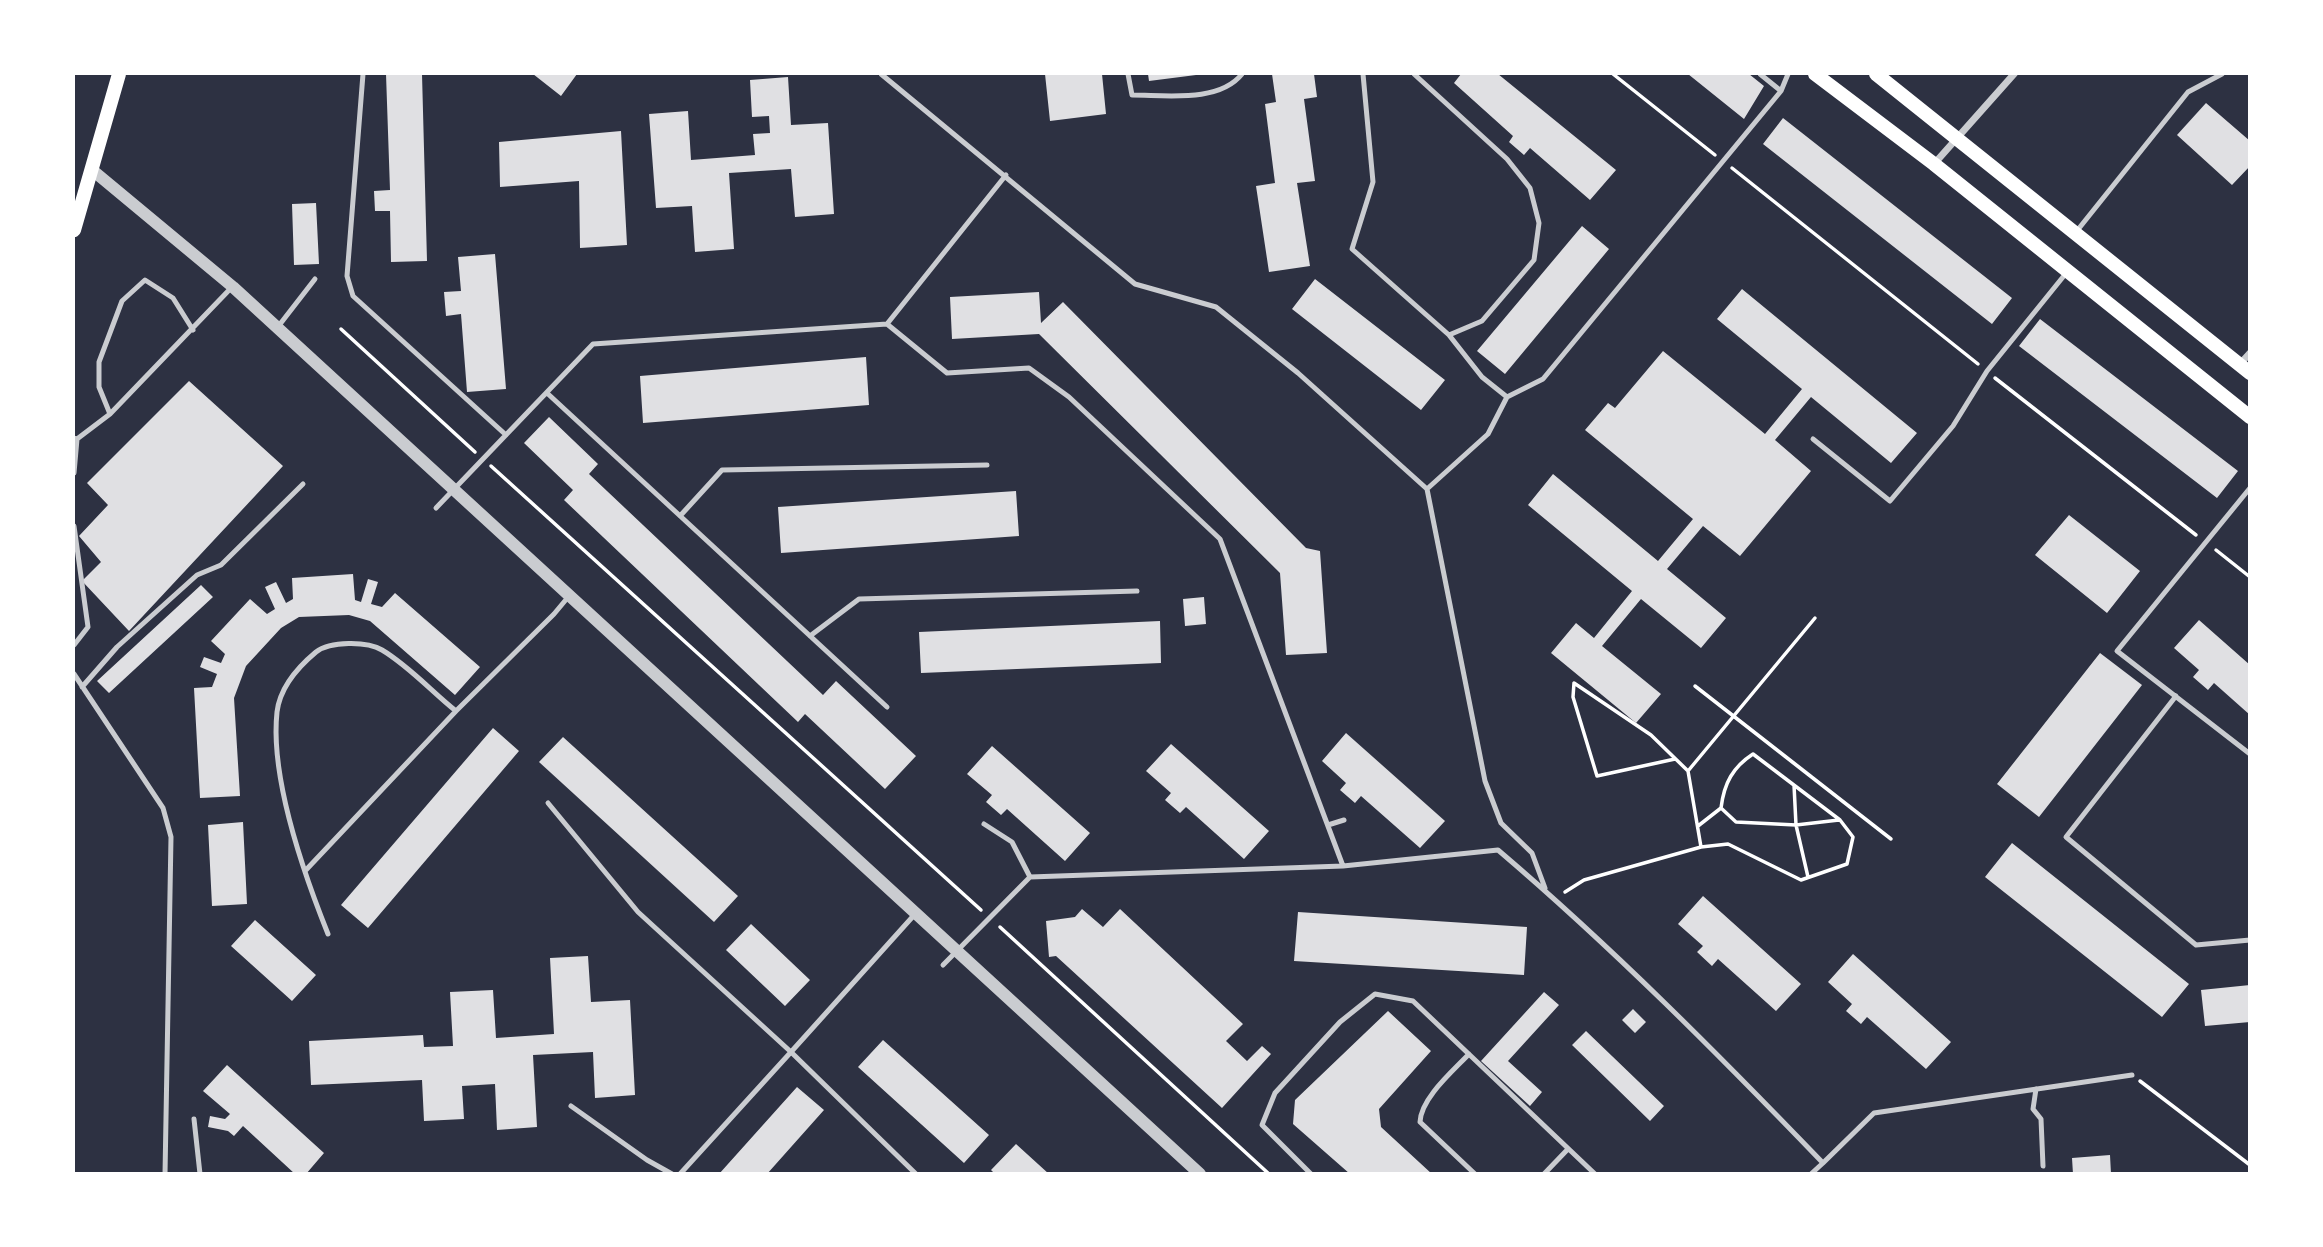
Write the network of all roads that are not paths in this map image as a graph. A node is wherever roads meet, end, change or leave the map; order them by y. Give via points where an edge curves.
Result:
1 (119, 74) edge
2 (363, 74) edge
3 (881, 74) edge
4 (1128, 74) edge
5 (1242, 74) edge
6 (1363, 74) edge
7 (1414, 74) edge
8 (1760, 74) edge
9 (1788, 74) edge
10 (1815, 74) edge
11 (1876, 74) edge
12 (2014, 74) edge
13 (2222, 74) edge
14 (1781, 91) junction
15 (1957, 138) junction
16 (1934, 164) junction
17 (91, 169) junction
18 (1006, 175) junction
19 (74, 230) edge
20 (2076, 232) junction
21 (2067, 272) junction
22 (315, 279) dead end
23 (233, 287) junction
24 (887, 324) junction
25 (277, 328) junction
26 (193, 330) junction
27 (1449, 335) junction
28 (2249, 353) edge
29 (2244, 369) edge
30 (547, 393) junction
31 (1507, 397) junction
32 (110, 414) junction
33 (2249, 417) edge
34 (506, 435) junction
35 (76, 438) edge
36 (1813, 439) dead end
37 (987, 465) dead end
38 (74, 474) edge
39 (303, 484) dead end
40 (2249, 488) edge
41 (453, 489) junction
42 (1427, 489) junction
43 (436, 508) dead end
44 (680, 516) junction
45 (74, 526) edge
46 (1137, 591) dead end
47 (569, 596) junction
48 (810, 636) junction
49 (74, 645) edge
50 (74, 674) edge
51 (82, 687) junction
52 (2175, 696) junction
53 (887, 707) dead end
54 (456, 711) junction
55 (2249, 754) edge
56 (548, 803) dead end
57 (1344, 820) dead end
58 (984, 824) dead end
59 (1328, 825) junction
60 (1343, 866) junction
61 (305, 871) junction
62 (1030, 877) junction
63 (1546, 891) junction
64 (916, 913) junction
65 (328, 934) dead end
66 (2249, 940) edge
67 (957, 951) junction
68 (943, 965) dead end
69 (791, 1052) junction
70 (1469, 1054) junction
71 (2132, 1075) road end
72 (2036, 1089) junction
73 (571, 1106) dead end
74 (194, 1119) dead end
75 (1568, 1149) junction
76 (1823, 1163) junction
77 (2043, 1166) dead end
78 (165, 1174) edge
79 (200, 1174) edge
80 (672, 1174) edge
81 (680, 1174) edge
82 (916, 1174) edge
83 (1200, 1174) edge
84 (1311, 1174) edge
85 (1475, 1174) edge
86 (1544, 1174) edge
87 (1595, 1174) edge
88 (1811, 1174) edge

1 - 17 main road
2 - 34 lane via 347,276 353,296
3 - 18 lane
4 - 5 lane via 1132,95 1194,95 1227,87
6 - 27 lane via 1373,182 1352,249
7 - 27 lane via 1507,159 1530,188 1539,223 1534,260 1482,321
8 - 14 lane
9 - 14 lane
10 - 16 main road
11 - 15 main road
12 - 15 street
13 - 20 lane via 2188,92
14 - 31 lane via 1543,379
15 - 16 street
15 - 20 main road
16 - 21 main road
17 - 19 main road
17 - 23 street
18 - 24 lane
18 - 42 lane via 1135,284 1216,307 1298,373
20 - 29 main road
21 - 33 main road
21 - 36 lane via 1987,371 1953,426 1890,501
22 - 25 lane
23 - 25 street
23 - 26 lane
24 - 30 lane via 593,344
24 - 59 lane via 947,373 1029,368 1069,397 1220,539
25 - 41 street
26 - 32 lane
26 - 32 lane via 173,298 145,280 122,302 99,362 99,387
27 - 31 lane via 1482,377
28 - 29 street
30 - 34 lane
30 - 44 lane
31 - 42 lane via 1488,434
32 - 35 lane
34 - 41 lane
35 - 38 lane
37 - 44 lane via 722,470
39 - 51 lane via 221,565 197,575 126,639
40 - 52 lane via 2118,651
41 - 43 lane
41 - 47 street
42 - 63 lane via 1485,781 1501,823 1532,853
44 - 48 lane
45 - 49 lane via 88,627
46 - 48 lane via 859,599
47 - 54 lane
47 - 64 street
48 - 53 lane
50 - 51 lane
51 - 78 lane via 163,808 171,837
52 - 55 lane
52 - 66 lane via 2066,837 2196,945
54 - 61 lane
54 - 61 lane via 382,650 362,642 320,649 292,674 277,711 280,768
56 - 69 lane via 638,912
57 - 59 lane
58 - 62 lane via 1012,842
59 - 60 lane
60 - 62 lane
60 - 63 lane via 1498,850
61 - 65 lane
62 - 67 lane
63 - 76 lane via 1719,1055
64 - 67 street
64 - 69 lane
67 - 68 lane
67 - 83 street
69 - 81 lane
69 - 82 lane
70 - 75 lane
70 - 84 lane via 1413,1001 1375,994 1339,1022 1275,1093 1262,1125
70 - 85 lane via 1438,1088 1420,1114 1420,1122
71 - 72 lane
72 - 76 lane via 1874,1114
72 - 77 lane via 2033,1109 2041,1119
73 - 80 lane
74 - 79 lane
75 - 86 lane
75 - 87 lane
76 - 88 lane

